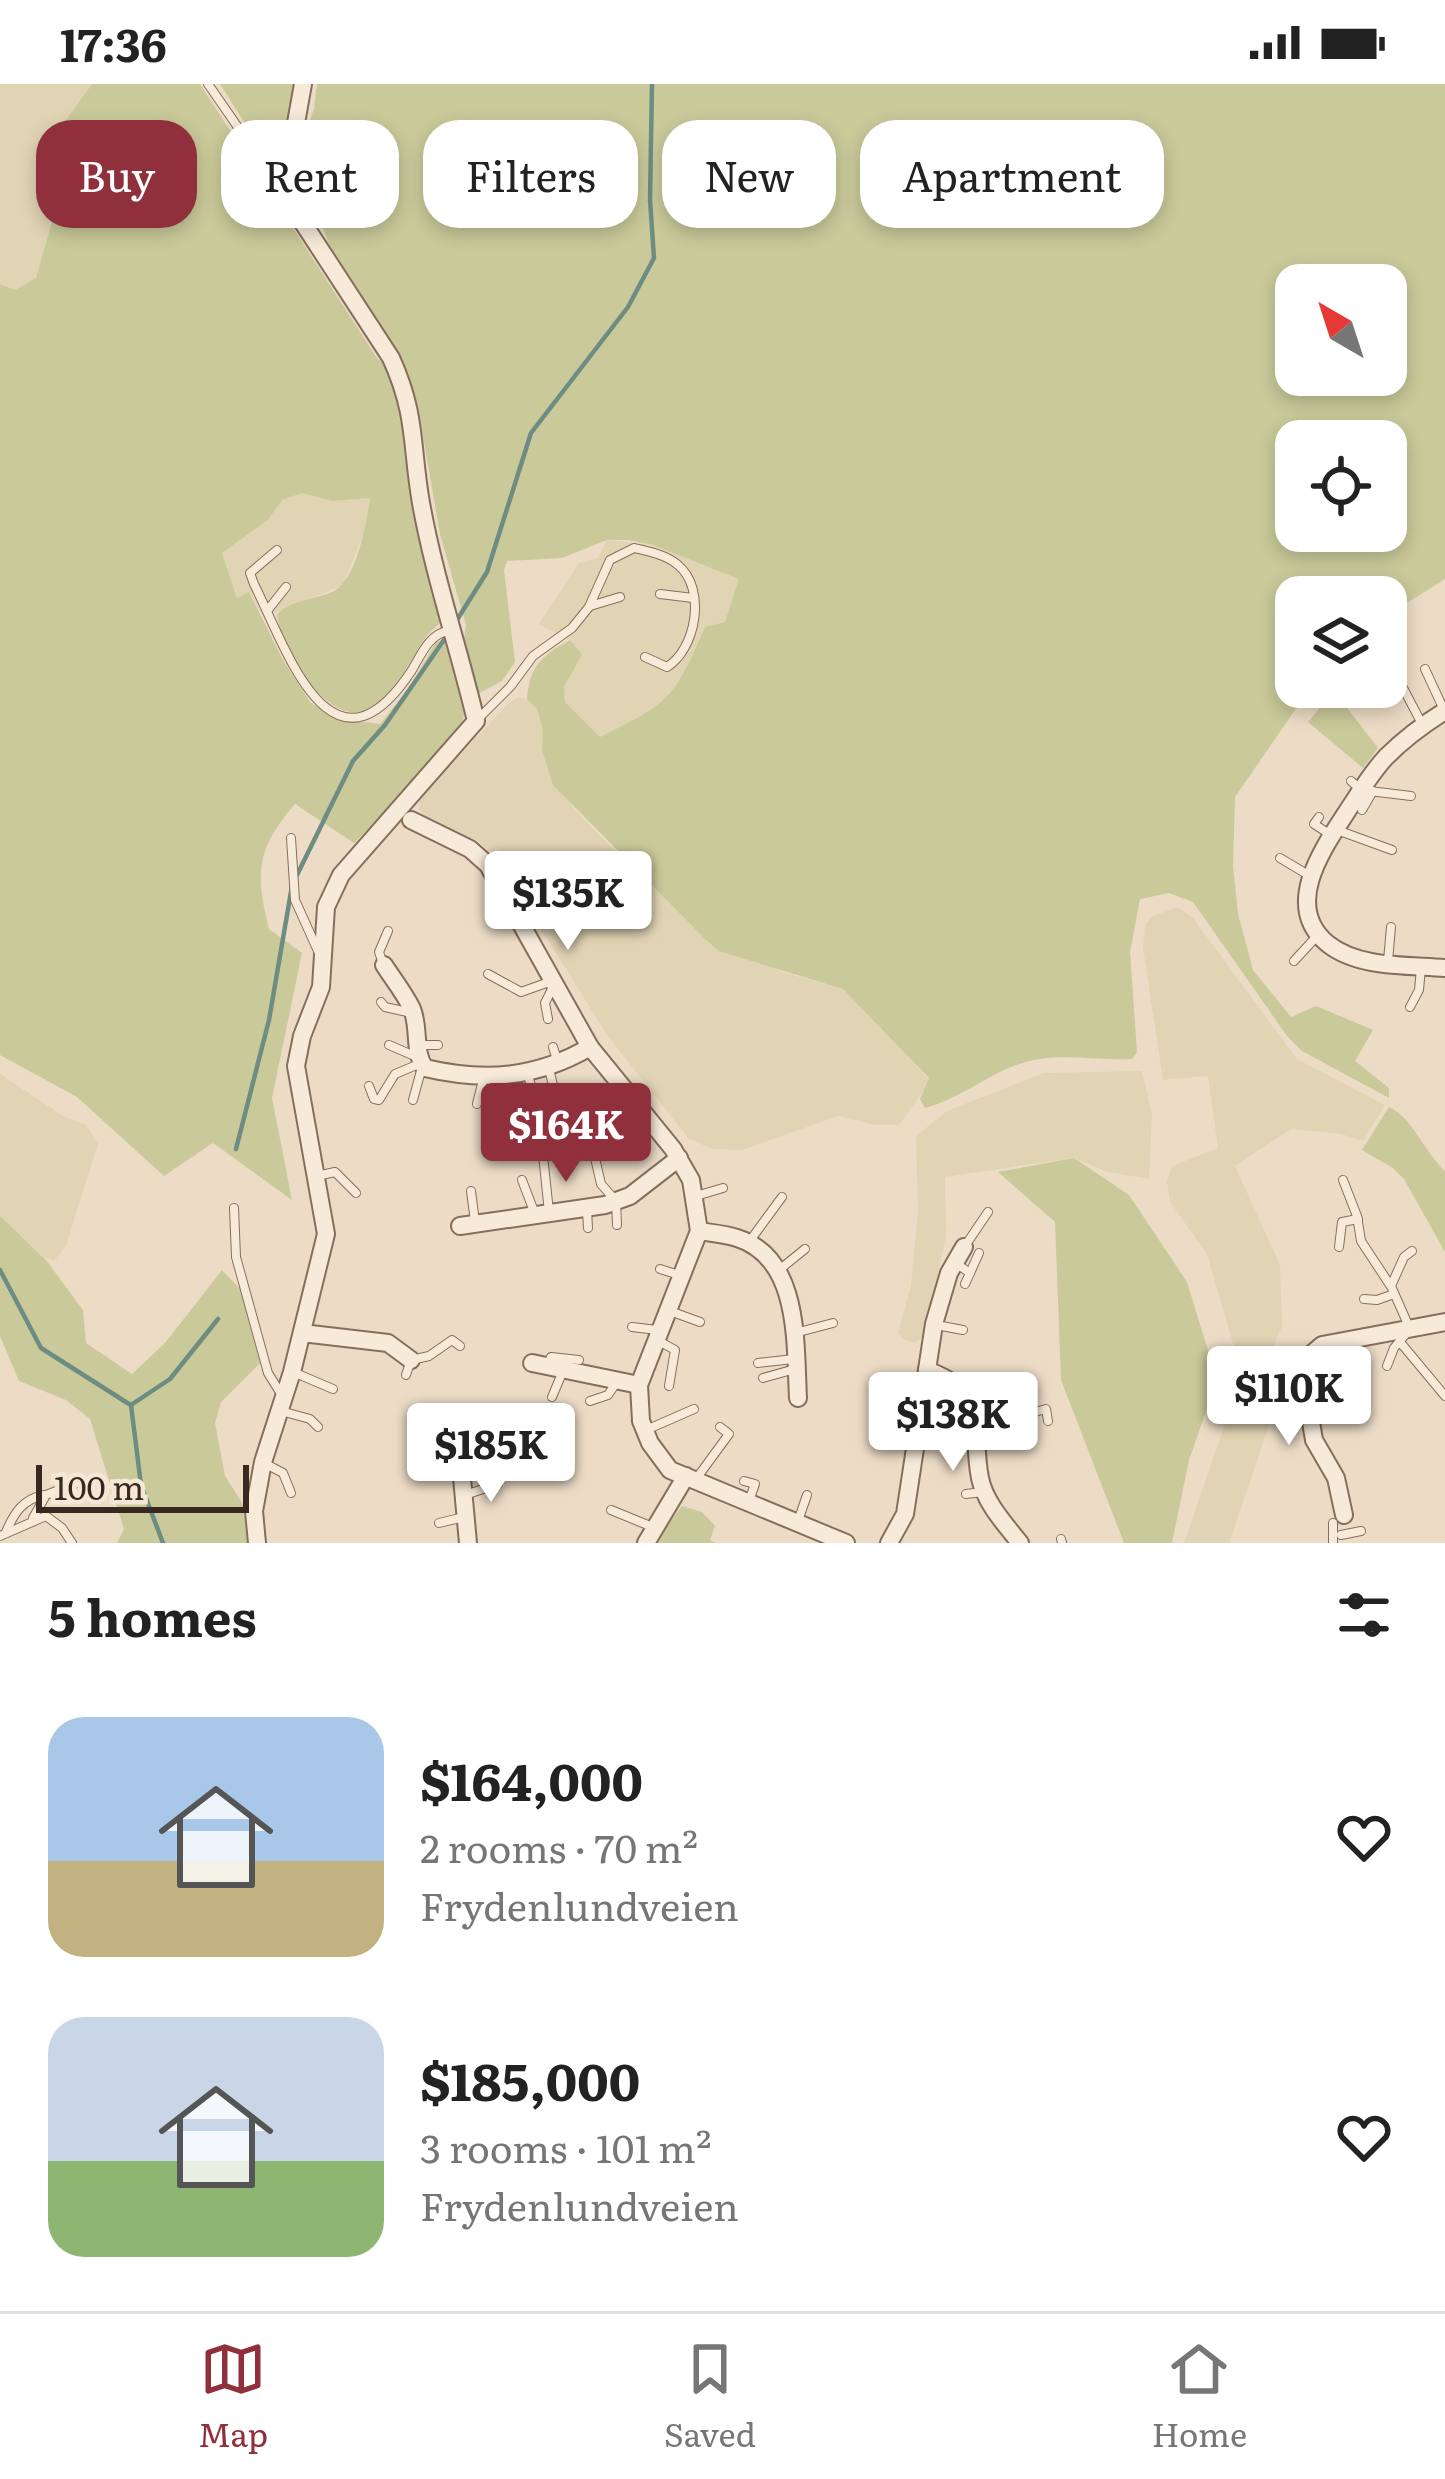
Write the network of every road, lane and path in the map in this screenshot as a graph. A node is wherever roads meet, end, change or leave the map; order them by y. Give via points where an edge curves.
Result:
1 (208, 84) edge
2 (304, 84) edge
3 (233, 120) edge
4 (297, 120) edge
5 (306, 228) edge
6 (277, 550) dead end
7 (286, 587) dead end
8 (661, 594) dead end
9 (620, 596) dead end
10 (693, 598) junction
11 (589, 607) junction
12 (267, 611) junction
13 (455, 632) junction
14 (645, 658) dead end
15 (1425, 669) dead end
16 (1407, 697) edge
17 (1445, 711) edge
18 (476, 721) junction
19 (1422, 731) junction
20 (1362, 788) junction
21 (1411, 796) dead end
22 (1363, 810) dead end
23 (402, 817) junction
24 (1319, 817) dead end
25 (1334, 833) junction
26 (291, 838) dead end
27 (1392, 850) dead end
28 (1280, 858) dead end
29 (1311, 876) junction
30 (1307, 926) junction
31 (1391, 927) dead end
32 (388, 931) dead end
33 (1294, 961) dead end
34 (325, 963) junction
35 (1388, 963) junction
36 (384, 965) joint
37 (1420, 966) junction
38 (1445, 968) edge
39 (488, 974) dead end
40 (554, 982) junction
41 (381, 1002) dead end
42 (1410, 1006) dead end
43 (413, 1013) junction
44 (548, 1018) dead end
45 (389, 1045) dead end
46 (438, 1045) dead end
47 (590, 1047) junction
48 (420, 1058) junction
49 (553, 1060) junction
50 (528, 1073) junction
51 (484, 1074) junction
52 (368, 1086) dead end
53 (413, 1100) dead end
54 (535, 1100) dead end
55 (477, 1104) dead end
56 (640, 1108) junction
57 (562, 1120) dead end
58 (617, 1126) dead end
59 (593, 1149) dead end
60 (561, 1156) dead end
61 (679, 1159) junction
62 (315, 1176) junction
63 (522, 1180) dead end
64 (1343, 1180) dead end
65 (723, 1188) dead end
66 (471, 1191) dead end
67 (356, 1193) dead end
68 (695, 1196) junction
69 (782, 1197) dead end
70 (616, 1202) junction
71 (234, 1208) dead end
72 (587, 1208) junction
73 (988, 1212) dead end
74 (543, 1215) junction
75 (1358, 1220) junction
76 (467, 1225) joint
77 (617, 1225) dead end
78 (588, 1228) dead end
79 (699, 1231) junction
80 (749, 1244) junction
81 (1339, 1247) dead end
82 (805, 1249) dead end
83 (1412, 1251) dead end
84 (968, 1259) junction
85 (660, 1269) dead end
86 (778, 1271) junction
87 (680, 1275) junction
88 (964, 1284) dead end
89 (1392, 1290) junction
90 (1364, 1299) dead end
91 (666, 1310) junction
92 (700, 1322) dead end
93 (1445, 1322) edge
94 (833, 1323) dead end
95 (934, 1324) junction
96 (632, 1327) dead end
97 (963, 1330) dead end
98 (302, 1333) junction
99 (657, 1334) junction
100 (794, 1334) junction
101 (1405, 1335) junction
102 (460, 1346) dead end
103 (758, 1363) dead end
104 (1301, 1363) junction
105 (796, 1364) junction
106 (555, 1365) joint
107 (1387, 1366) dead end
108 (409, 1367) joint
109 (927, 1370) junction
110 (1276, 1371) dead end
111 (292, 1372) junction
112 (763, 1378) dead end
113 (950, 1379) junction
114 (617, 1382) junction
115 (639, 1385) junction
116 (669, 1386) dead end
117 (333, 1389) dead end
118 (1445, 1396) edge
119 (552, 1397) dead end
120 (797, 1398) dead end
121 (590, 1401) dead end
122 (282, 1404) junction
123 (694, 1408) dead end
124 (998, 1409) dead end
125 (1048, 1421) dead end
126 (319, 1426) dead end
127 (720, 1426) dead end
128 (979, 1427) junction
129 (645, 1431) junction
130 (263, 1462) junction
131 (434, 1465) dead end
132 (461, 1468) joint
133 (690, 1478) junction
134 (744, 1480) dead end
135 (82, 1481) dead end
136 (498, 1484) dead end
137 (291, 1492) dead end
138 (46, 1495) junction
139 (464, 1495) junction
140 (807, 1495) dead end
141 (748, 1502) junction
142 (611, 1510) dead end
143 (465, 1517) junction
144 (32, 1519) junction
145 (439, 1523) dead end
146 (797, 1523) junction
147 (1339, 1531) edge
148 (1361, 1531) dead end
149 (2, 1534) edge
150 (651, 1536) edge
151 (72, 1543) edge
152 (257, 1543) edge
153 (468, 1543) edge
154 (846, 1543) edge
155 (889, 1543) edge
156 (1020, 1543) edge

1 - 3 lane
2 - 4 street
5 - 13 street via 404,386 421,503
6 - 12 lane via 250,573
7 - 12 lane
8 - 10 lane
9 - 11 lane
10 - 11 lane via 677,563 634,548 610,560
10 - 14 lane via 693,628 677,660 667,667
11 - 18 lane
12 - 13 lane via 307,690 349,718 375,714 430,640
13 - 18 street
15 - 17 lane
16 - 19 lane
17 - 19 street
18 - 23 street
19 - 20 street
20 - 21 lane
20 - 22 lane
20 - 25 street
23 - 34 street via 341,874 326,908
23 - 40 street via 488,865
24 - 25 lane via 1314,824
25 - 27 lane
25 - 29 street
26 - 34 lane via 295,900
28 - 29 lane
29 - 30 street
30 - 33 lane
30 - 35 street via 1355,968
31 - 35 lane
32 - 36 lane
34 - 62 street via 296,1066
35 - 37 street
36 - 43 street
37 - 38 street
37 - 42 lane
39 - 40 lane via 521,992
40 - 44 lane
40 - 47 street
41 - 43 lane
43 - 48 street
45 - 48 lane
46 - 48 lane
47 - 49 street
47 - 56 street
48 - 51 street via 445,1072
48 - 52 lane via 395,1074 379,1100
48 - 53 lane
49 - 50 street
49 - 57 lane
50 - 51 street
50 - 54 lane
51 - 55 lane
56 - 58 lane
56 - 61 street
59 - 70 lane via 601,1184
60 - 74 lane via 543,1155
61 - 68 street
61 - 70 street
62 - 67 lane via 334,1172
62 - 98 street via 326,1234
63 - 74 lane
64 - 75 lane
65 - 68 lane
66 - 76 lane
68 - 79 street
69 - 80 lane
70 - 72 street
70 - 77 lane
71 - 122 lane via 236,1257
72 - 74 street
72 - 78 lane
73 - 84 lane
74 - 76 street
75 - 81 lane via 1342,1222
75 - 89 lane via 1361,1241
79 - 80 street
79 - 87 street
80 - 86 street
82 - 86 lane
83 - 89 lane
84 - 88 lane
84 - 95 street via 940,1299
85 - 87 lane
86 - 100 street
87 - 91 street
89 - 90 lane
89 - 101 lane
91 - 92 lane
91 - 99 street
93 - 101 street
94 - 100 lane
95 - 97 lane
95 - 109 street
96 - 99 lane
98 - 108 street via 388,1337
98 - 111 street
99 - 115 street
99 - 116 lane via 675,1351
100 - 105 street
101 - 104 street via 1322,1345
101 - 107 lane
101 - 118 lane
102 - 108 lane via 452,1340
103 - 105 lane
104 - 110 lane
104 - 147 street via 1306,1443 1341,1476
105 - 112 lane
105 - 120 street
106 - 114 street
106 - 119 lane
109 - 113 street
109 - 155 street via 904,1514
111 - 117 lane
111 - 122 street
113 - 124 lane via 981,1386
113 - 128 street via 969,1395 966,1409
114 - 115 street
114 - 121 lane
115 - 129 street
122 - 126 lane
122 - 130 street
123 - 129 lane
125 - 128 lane via 1046,1409
127 - 133 lane via 729,1434
128 - 156 street via 975,1493
129 - 133 street via 670,1470
130 - 137 lane via 283,1473
130 - 152 street
131 - 132 lane
132 - 139 street
133 - 141 street
133 - 150 street
134 - 141 lane via 755,1484
135 - 138 lane
136 - 139 lane
138 - 144 lane
138 - 149 lane via 15,1511
139 - 143 street
140 - 146 lane
141 - 146 street
142 - 150 lane
143 - 145 lane
143 - 153 street
144 - 149 lane
144 - 151 lane via 46,1516
146 - 154 street
147 - 148 lane

